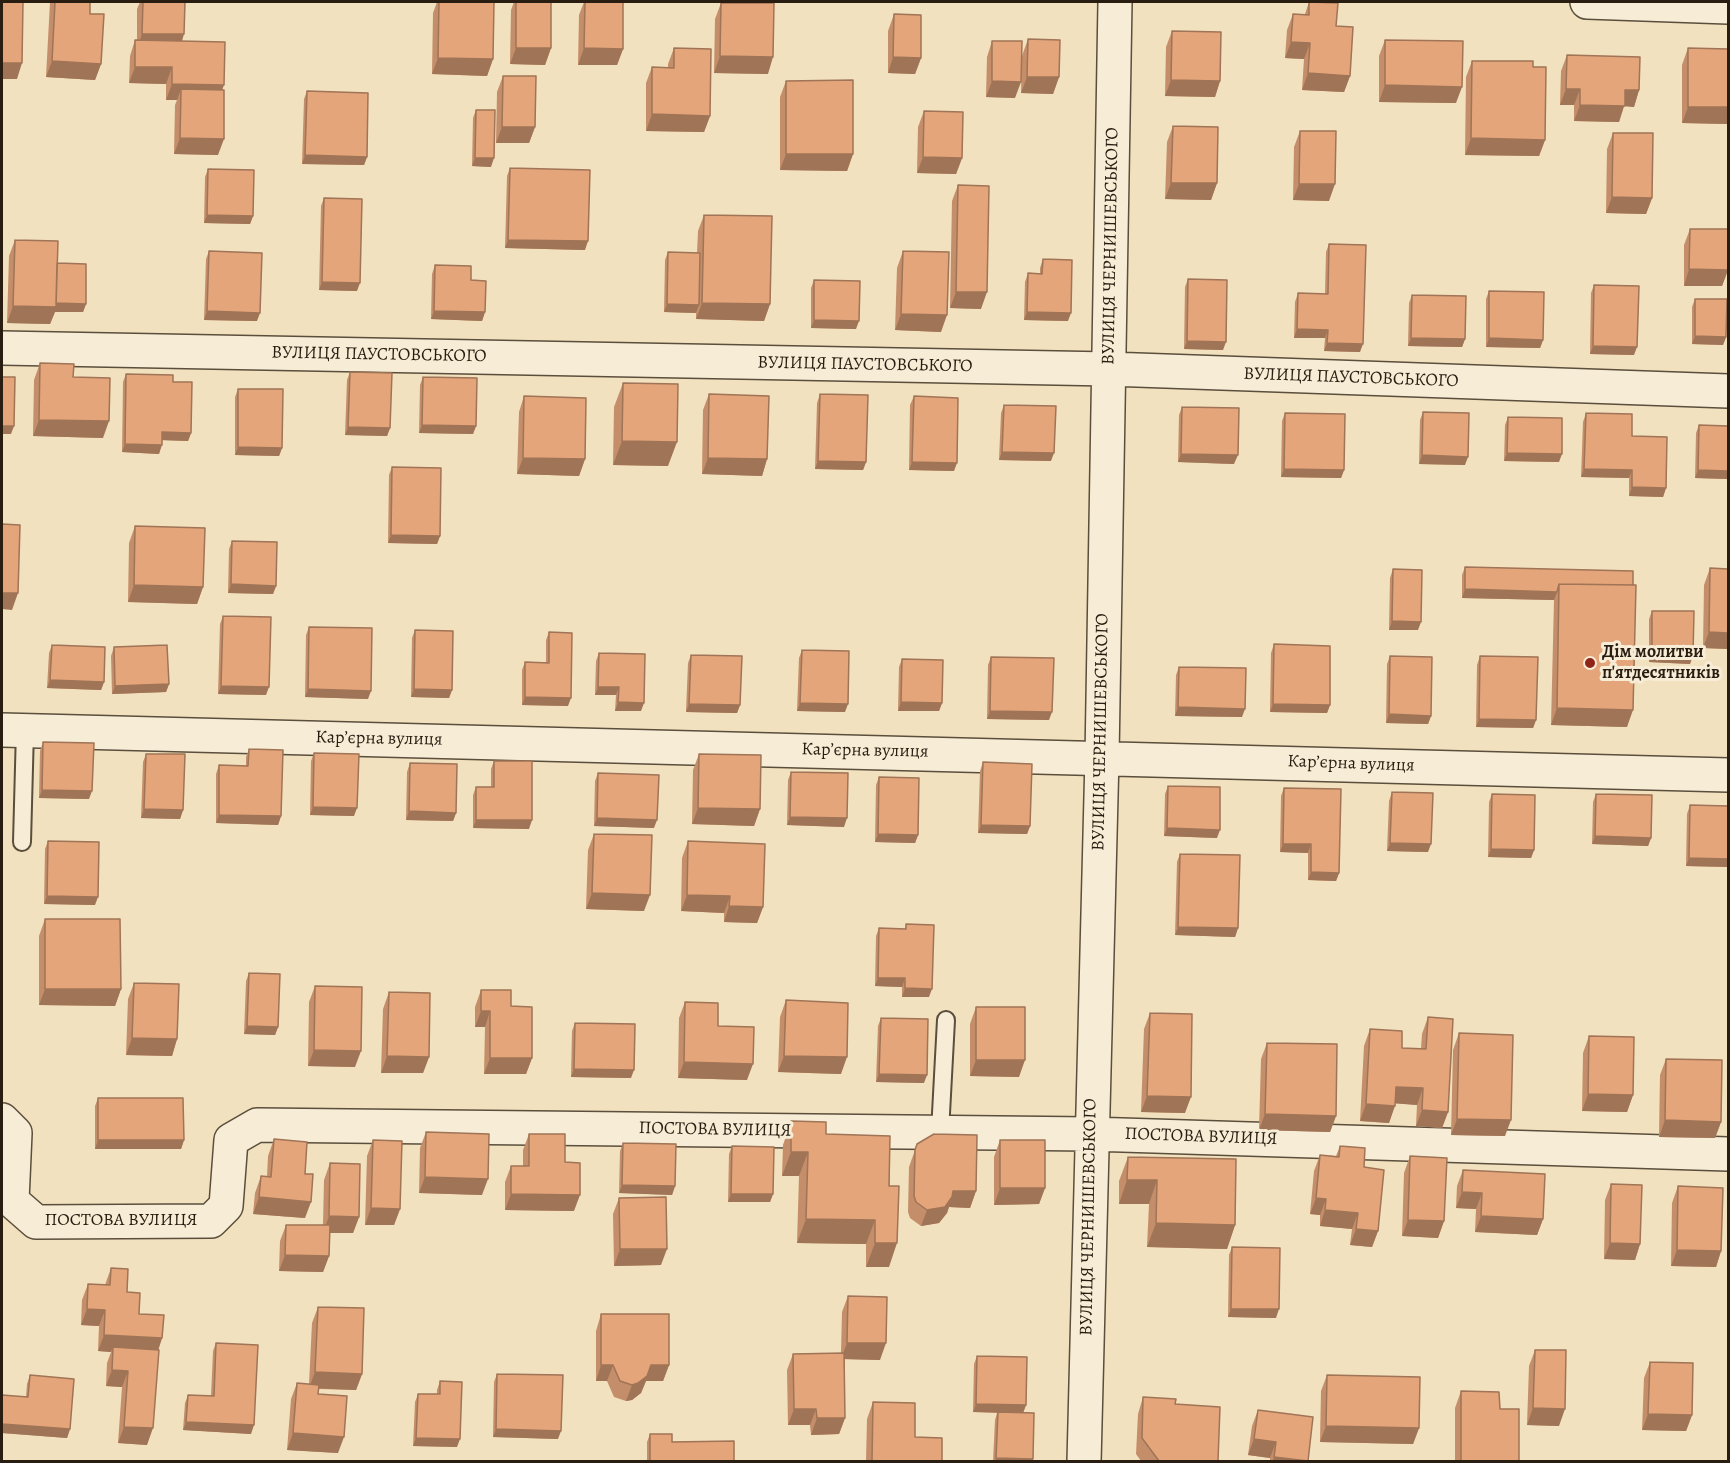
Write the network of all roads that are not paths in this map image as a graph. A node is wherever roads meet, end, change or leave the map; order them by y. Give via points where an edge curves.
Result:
1 (1115, 2) edge
2 (1587, 2) edge
3 (1728, 7) edge
4 (2, 348) edge
5 (1108, 369) junction
6 (1728, 391) edge
7 (13, 730) edge
8 (1102, 757) junction
9 (1728, 775) edge
10 (22, 842) dead end
11 (946, 1020) dead end
12 (2, 1120) edge
13 (940, 1132) junction
14 (1090, 1134) junction
15 (1728, 1154) edge
16 (1084, 1461) edge

1 - 5 street, ВУЛИЦЯ ЧЕРНИШЕВСЬКОГО
2 - 3 street
4 - 5 street, ВУЛИЦЯ ПАУСТОВСЬКОГО
5 - 6 street, ВУЛИЦЯ ПАУСТОВСЬКОГО
5 - 8 street, ВУЛИЦЯ ЧЕРНИШЕВСЬКОГО
7 - 8 street, Карʼєрна вулиця
7 - 10 lane
8 - 9 street, Карʼєрна вулиця
8 - 14 street, ВУЛИЦЯ ЧЕРНИШЕВСЬКОГО
11 - 13 lane
12 - 13 street, ПОСТОВА ВУЛИЦЯ via 15,1133 12,1201 36,1222 211,1221 226,1206 231,1140 256,1125
13 - 14 street, ПОСТОВА ВУЛИЦЯ
14 - 15 street, ПОСТОВА ВУЛИЦЯ
14 - 16 street, ВУЛИЦЯ ЧЕРНИШЕВСЬКОГО

